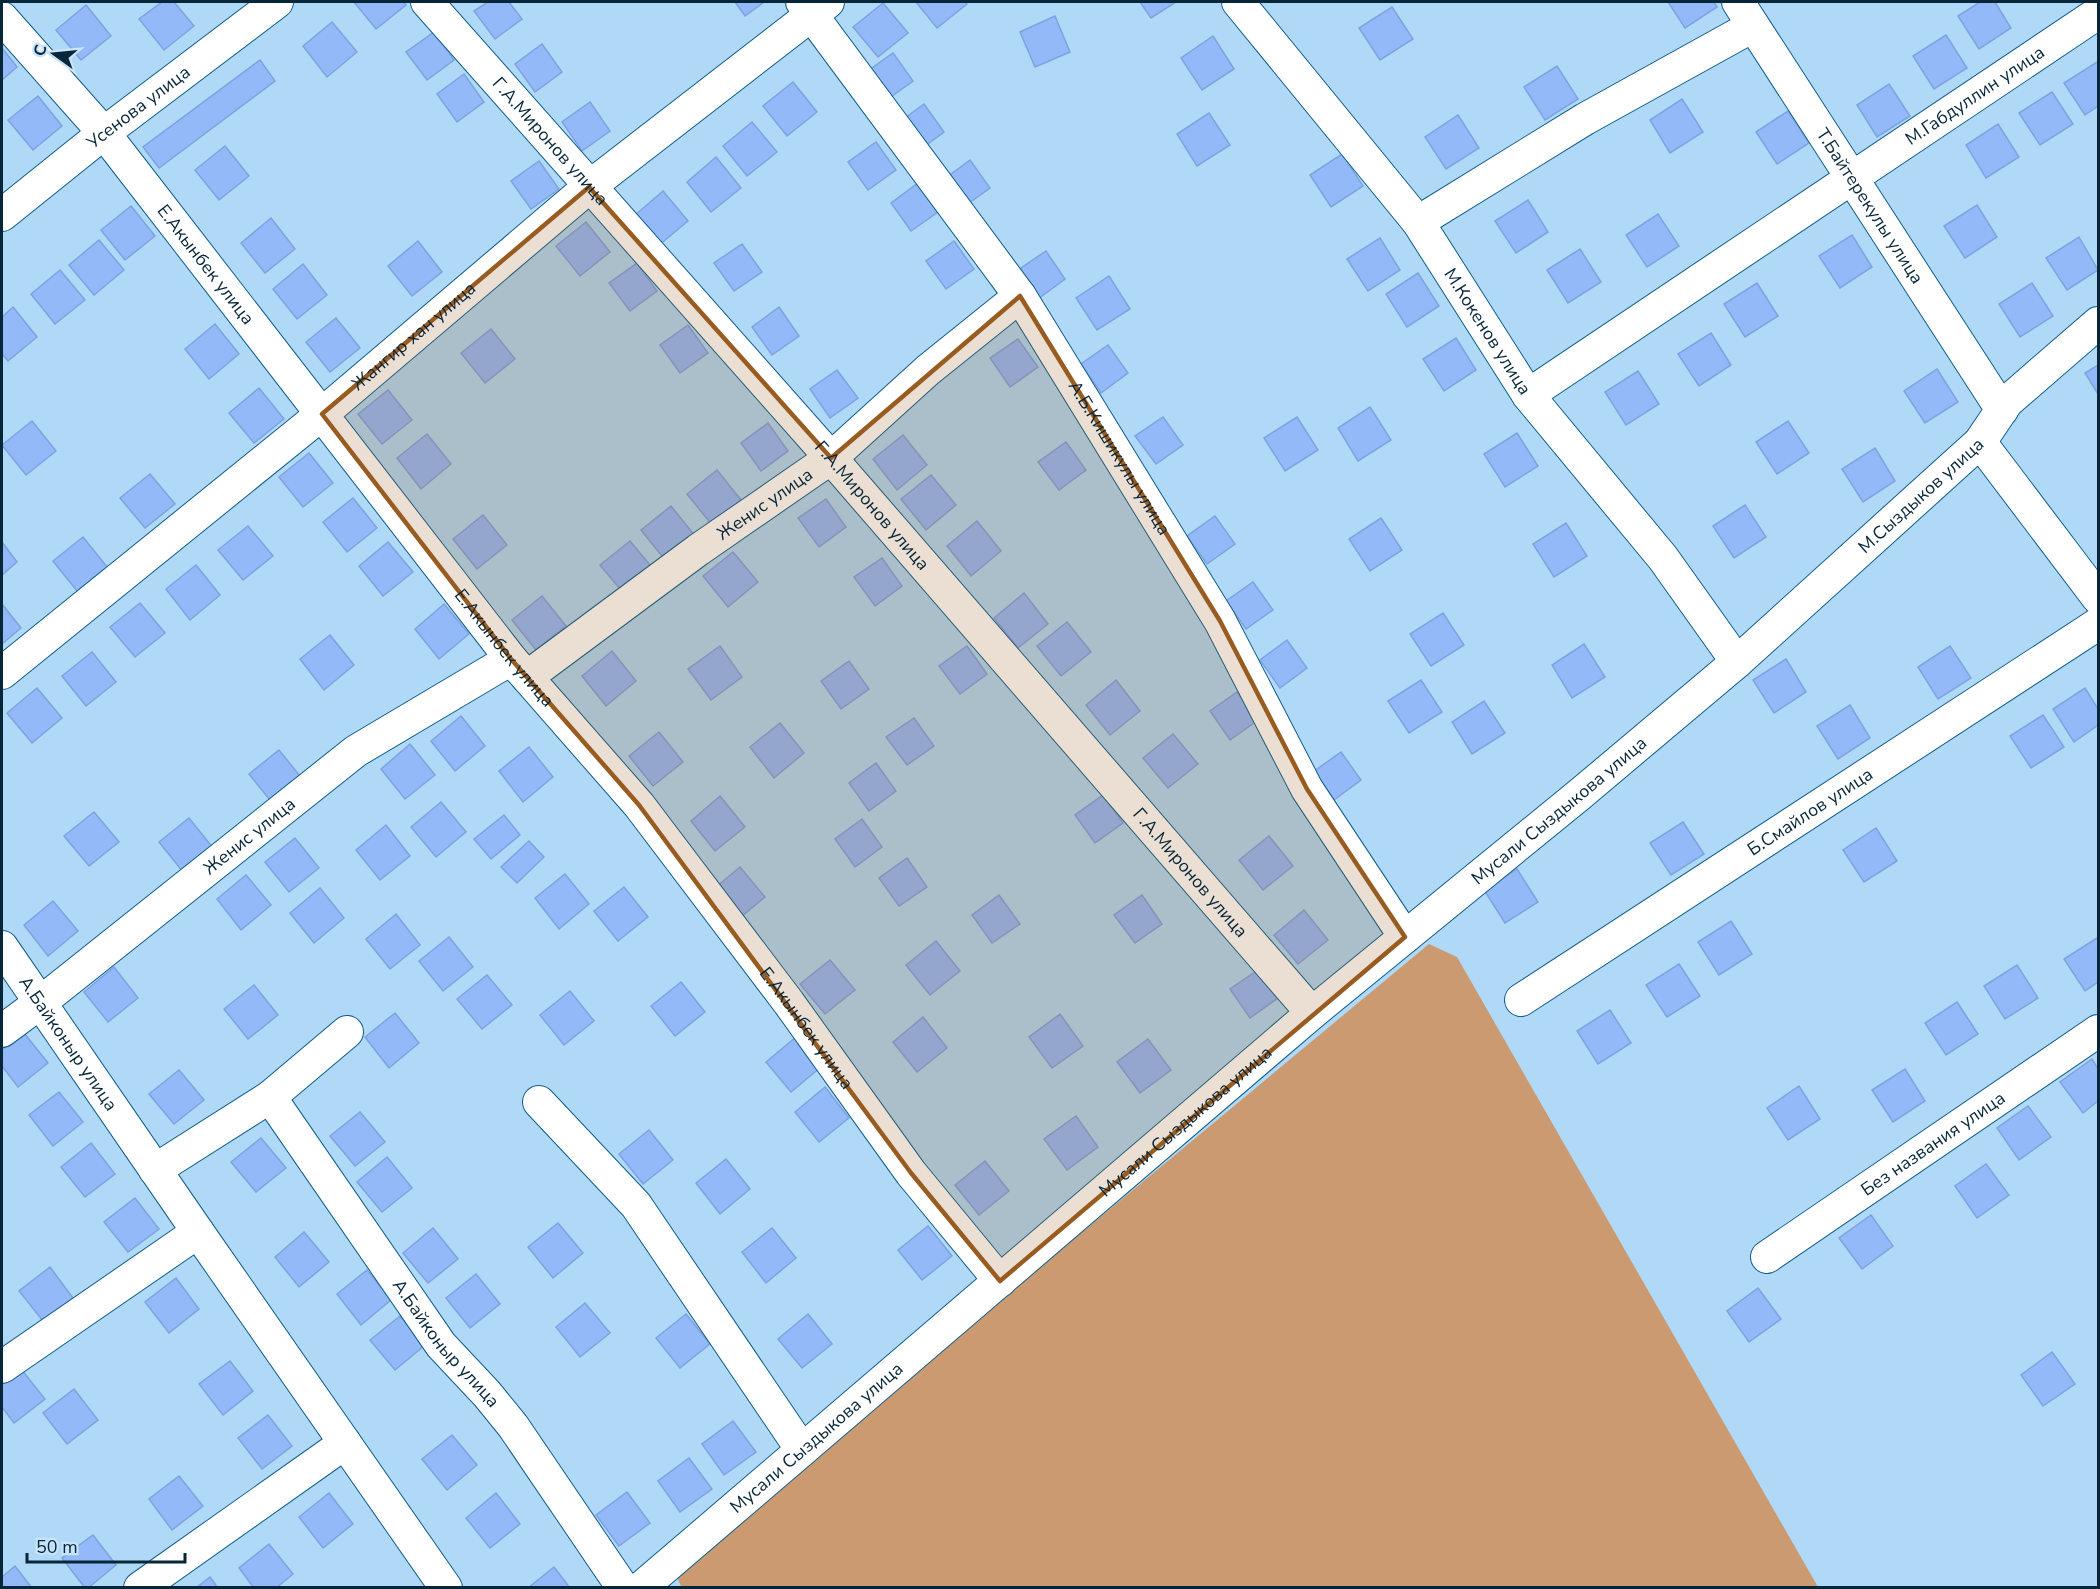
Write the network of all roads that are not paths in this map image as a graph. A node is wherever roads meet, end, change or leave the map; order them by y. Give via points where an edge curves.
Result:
1 (277, 2) edge
2 (427, 2) edge
3 (1238, 2) edge
4 (814, 6) edge
5 (2098, 13) edge
6 (1746, 14) edge
7 (2, 18) edge
8 (104, 133) junction
9 (1854, 178) junction
10 (589, 187) junction
11 (2, 215) edge
12 (1419, 222) junction
13 (1020, 296) junction
14 (2098, 323) edge
15 (1528, 395) junction
16 (2002, 410) junction
17 (322, 414) junction
18 (1980, 442) junction
19 (831, 458) junction
20 (2098, 598) edge
21 (2098, 624) edge
22 (1737, 662) junction
23 (519, 668) junction
24 (2, 673) edge
25 (1405, 937) junction
26 (2, 946) edge
27 (1521, 1000) dead end
28 (41, 1002) junction
29 (1312, 1013) junction
30 (2, 1031) edge
31 (2098, 1031) edge
32 (347, 1032) dead end
33 (270, 1097) junction
34 (538, 1102) dead end
35 (155, 1170) junction
36 (198, 1233) junction
37 (1767, 1257) dead end
38 (1000, 1281) junction
39 (2, 1367) edge
40 (345, 1443) junction
41 (802, 1450) junction
42 (140, 1587) edge
43 (446, 1587) edge
44 (623, 1587) edge
45 (641, 1587) edge

1 - 8 street, Усенова улица
2 - 10 street, Г.А.Миронов улица
3 - 12 street, М.Кокенов улица
4 - 10 street, Жангир хан улица
4 - 13 street, А.Б.Кишикулы улица
5 - 9 street, М.Габдуллин улица
6 - 9 street, Т.Байтерекулы улица
6 - 12 street
7 - 8 street, Е.Акынбек улица
8 - 11 street, Усенова улица
8 - 17 street, Е.Акынбек улица
9 - 15 street, М.Габдуллин улица
9 - 16 street, Т.Байтерекулы улица
10 - 17 street, Жангир хан улица
10 - 19 street, Г.А.Миронов улица
12 - 15 street, М.Кокенов улица
13 - 19 street, Женис улица via 928,370
13 - 25 street, А.Б.Кишикулы улица via 1220,621 1307,789
14 - 16 street, М.Сыздыков улица
15 - 22 street, М.Кокенов улица via 1663,558
16 - 18 street, М.Сыздыков улица
17 - 23 street, Е.Акынбек улица
17 - 24 street, Жангир хан улица
18 - 20 street
18 - 22 street, М.Сыздыков улица
19 - 23 street, Женис улица
19 - 29 street, Г.А.Миронов улица
21 - 27 street, Б.Смайлов улица
22 - 25 street, Мусали Сыздыкова улица
23 - 28 street, Женис улица via 357,751
23 - 38 street, Е.Акынбек улица via 639,805 911,1173
25 - 29 street, Мусали Сыздыкова улица
26 - 28 street, А.Байконыр улица
28 - 30 street, Женис улица
28 - 35 street, А.Байконыр улица
29 - 38 street, Мусали Сыздыкова улица
31 - 37 street, Без названия улица
32 - 33 street
33 - 35 street
33 - 44 street, А.Байконыр улица via 441,1345 513,1426
34 - 41 street via 636,1206
35 - 36 street, А.Байконыр улица
36 - 39 street
36 - 40 street, А.Байконыр улица
38 - 41 street, Мусали Сыздыкова улица
40 - 42 street
40 - 43 street, А.Байконыр улица
41 - 45 street, Мусали Сыздыкова улица

